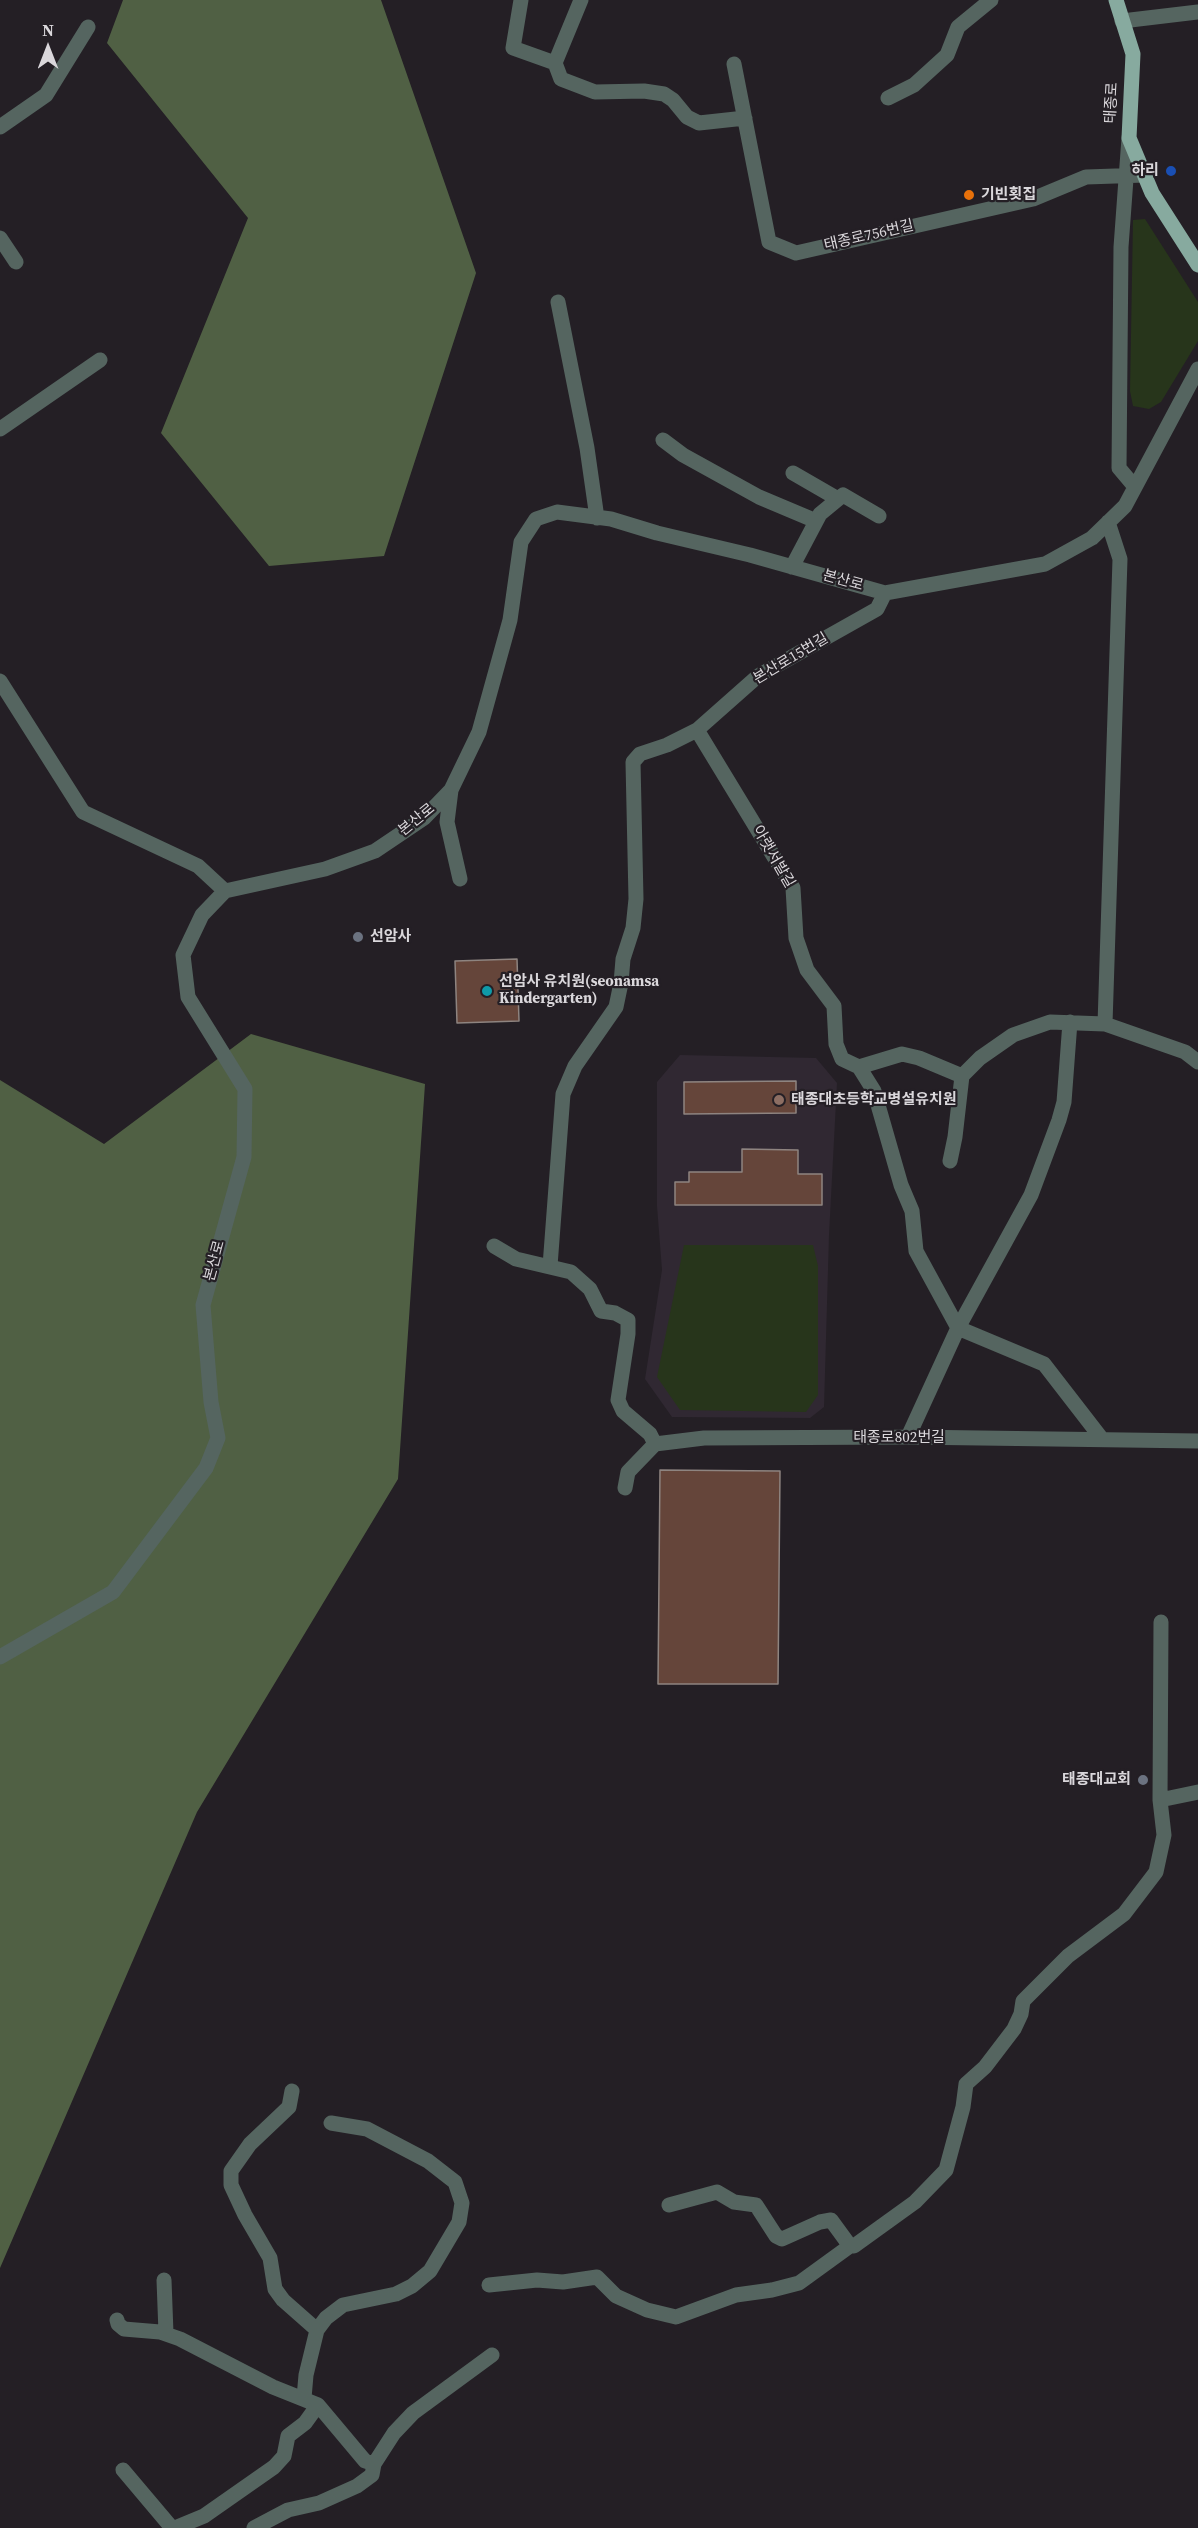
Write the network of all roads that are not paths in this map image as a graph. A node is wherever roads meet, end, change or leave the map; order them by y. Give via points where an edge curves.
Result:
1 (521, 0) edge
2 (580, 0) edge
3 (991, 0) edge
4 (1116, 0) edge
5 (1198, 12) edge
6 (1122, 21) junction
7 (88, 27) dead end
8 (555, 63) junction
9 (734, 64) dead end
10 (888, 98) dead end
11 (745, 118) junction
12 (0, 127) edge
13 (1129, 138) junction
14 (1144, 175) junction
15 (1126, 177) junction
16 (0, 238) edge
17 (15, 262) dead end
18 (1198, 265) edge
19 (558, 302) dead end
20 (100, 360) dead end
21 (1198, 369) edge
22 (0, 429) edge
23 (663, 440) dead end
24 (793, 473) dead end
25 (1135, 486) junction
26 (838, 499) junction
27 (879, 516) dead end
28 (597, 518) junction
29 (816, 521) junction
30 (1108, 522) junction
31 (792, 567) junction
32 (885, 593) junction
33 (0, 681) edge
34 (698, 730) junction
35 (451, 790) junction
36 (460, 879) dead end
37 (225, 891) junction
38 (1070, 1022) junction
39 (1105, 1024) junction
40 (1198, 1062) edge
41 (859, 1067) junction
42 (962, 1076) junction
43 (950, 1161) dead end
44 (494, 1246) dead end
45 (550, 1266) junction
46 (958, 1328) junction
47 (908, 1437) junction
48 (1102, 1439) junction
49 (1198, 1441) edge
50 (655, 1444) junction
51 (625, 1488) dead end
52 (1161, 1622) dead end
53 (0, 1657) edge
54 (1198, 1792) edge
55 (1160, 1800) junction
56 (292, 2091) dead end
57 (331, 2123) dead end
58 (669, 2205) dead end
59 (850, 2246) junction
60 (164, 2280) dead end
61 (489, 2285) dead end
62 (117, 2320) dead end
63 (317, 2330) junction
64 (166, 2333) junction
65 (492, 2355) dead end
66 (311, 2402) junction
67 (374, 2464) junction
68 (123, 2470) dead end
69 (173, 2528) edge
70 (254, 2528) edge

1 - 8 street via 513,48
2 - 8 street
3 - 10 street via 958,27 947,55 914,85
4 - 6 main road, 태종로
5 - 6 street
6 - 13 main road, 태종로 via 1132,54
7 - 12 street via 46,95
8 - 11 street via 561,79 595,92 664,94 687,117 699,123
9 - 11 street, 태종로756번길
11 - 15 street, 태종로756번길 via 769,242 796,253 1033,199 1086,177
13 - 14 main road, 태종로
13 - 15 street
14 - 15 street, 태종로756번길
14 - 18 main road, 태종로
15 - 25 street via 1121,247 1119,468
16 - 17 street
19 - 28 street
20 - 22 street
21 - 25 street, 본산로
23 - 29 street via 759,497
24 - 26 street
25 - 30 street, 본산로 via 1125,506
26 - 27 street via 843,495
26 - 29 street
28 - 31 street, 본산로
28 - 35 street, 본산로 via 558,512 536,519 521,542 510,620 479,732
29 - 31 street
30 - 32 street, 본산로 via 1092,538 1045,564
30 - 39 street via 1120,559
31 - 32 street, 본산로
32 - 34 street, 본산로15번길 via 877,609 758,676
33 - 37 street via 83,812 198,866
34 - 41 street, 아랫서발길 via 793,888 796,938 807,970 834,1006 836,1044 842,1059
34 - 45 street, 본산로15번길 via 639,754 633,762 633,928 623,959 616,1007 575,1066 562,1094
35 - 36 street via 447,822
35 - 37 street, 본산로 via 424,818 375,851 325,869
37 - 53 street, 본산로 via 202,915 183,955 188,997 244,1089 244,1157 203,1305 218,1438 206,1468 114,1592
38 - 39 street
38 - 42 street via 1050,1022 1013,1035
38 - 46 street via 1065,1102 1059,1120 1031,1195
39 - 40 street via 1185,1052
41 - 42 street via 902,1054
41 - 46 street via 874,1090 912,1211 916,1251
42 - 43 street
44 - 45 street via 516,1259
45 - 50 street via 571,1272 590,1289 602,1311 628,1320 618,1400 623,1411 650,1434
46 - 47 street
46 - 48 street via 1044,1364
47 - 48 street, 태종로802번길
47 - 50 street, 태종로802번길 via 704,1438
48 - 49 street, 태종로802번길
50 - 51 street via 628,1472
52 - 55 street
54 - 55 street
55 - 59 street via 1164,1835 1156,1872 1124,1914 1068,1956 1023,2001 1014,2029 985,2067 966,2084 945,2170 915,2202
56 - 63 street via 289,2107 250,2144 231,2171 231,2185 270,2258 275,2289
57 - 63 street via 367,2129 428,2161 455,2182 462,2203 459,2222 430,2271 396,2294 343,2306
58 - 59 street via 717,2192 734,2202 756,2205 782,2239 831,2220
59 - 61 street via 799,2283 736,2295 676,2317 646,2310 616,2296 597,2277
60 - 64 street
62 - 64 street via 124,2329
63 - 66 street via 306,2375
64 - 66 street
65 - 67 street via 413,2413
66 - 67 street via 365,2461
66 - 69 street via 305,2423 288,2436 284,2456 274,2467 204,2516
67 - 70 street via 372,2475 357,2486 319,2503 288,2510
68 - 69 street

